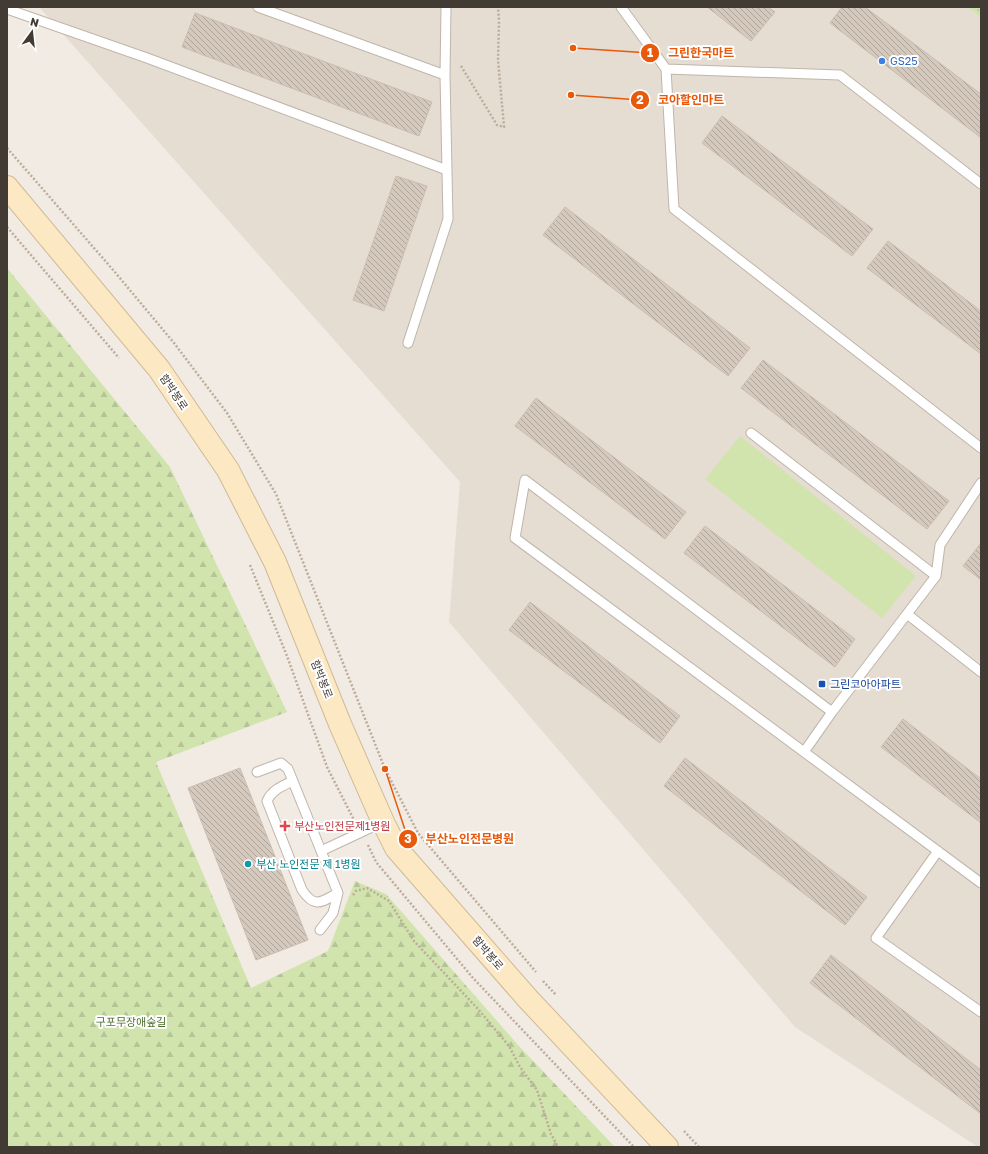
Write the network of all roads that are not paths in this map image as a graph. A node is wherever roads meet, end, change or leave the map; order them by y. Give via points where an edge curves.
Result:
1 (258, 7) edge
2 (446, 7) edge
3 (621, 7) edge
4 (7, 9) edge
5 (666, 69) junction
6 (445, 75) junction
7 (447, 170) junction
8 (981, 184) edge
9 (7, 187) edge
10 (408, 343) dead end
11 (751, 433) dead end
12 (981, 448) edge
13 (981, 483) edge
14 (936, 576) junction
15 (907, 614) junction
16 (981, 672) edge
17 (832, 712) junction
18 (804, 752) junction
19 (257, 772) dead end
20 (293, 781) junction
21 (382, 822) junction
22 (321, 851) junction
23 (938, 851) junction
24 (981, 883) edge
25 (338, 893) junction
26 (320, 930) dead end
27 (981, 1012) edge
28 (667, 1147) edge

1 - 6 lane
2 - 6 lane
3 - 5 lane
4 - 7 lane via 147,58
5 - 8 lane via 840,76
5 - 12 lane via 674,209
6 - 7 lane
7 - 10 lane via 448,219
9 - 21 main road, 함박봉로 via 159,369 228,470 275,562
11 - 14 lane
13 - 14 lane via 940,545
14 - 15 lane
15 - 16 lane
15 - 17 lane
17 - 18 lane
17 - 18 lane via 525,480 515,538
18 - 23 lane
19 - 20 lane via 281,763 288,769
20 - 22 lane
20 - 25 lane via 279,787 270,794 267,801 302,890 308,900 315,902
21 - 22 lane
21 - 28 main road, 함박봉로 via 396,848 518,987
22 - 25 lane
23 - 24 lane
23 - 27 lane via 876,938
25 - 26 lane via 333,913

